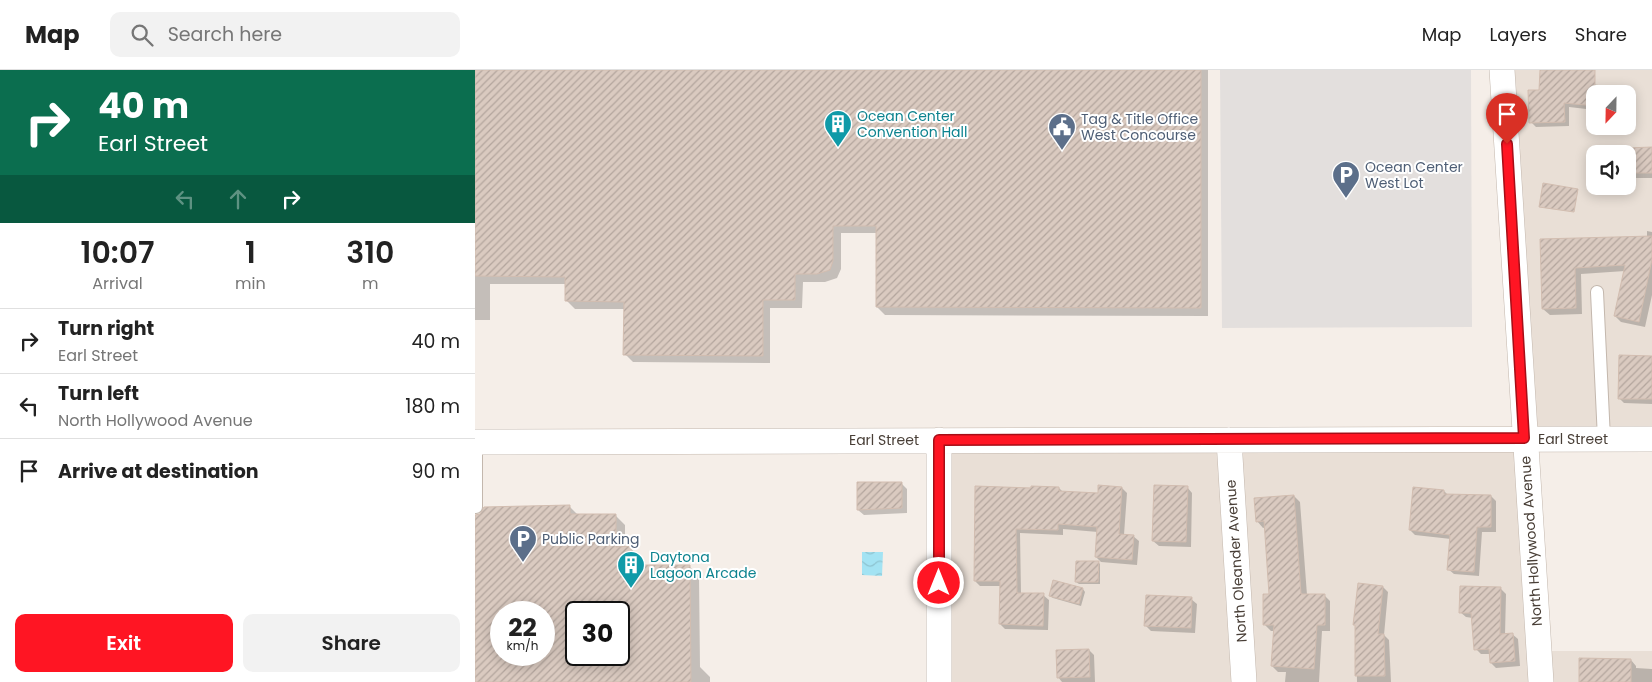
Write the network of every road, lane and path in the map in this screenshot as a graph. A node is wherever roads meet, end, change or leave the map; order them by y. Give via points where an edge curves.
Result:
1 (1502, 70) edge
2 (1597, 292) dead end
3 (1524, 438) junction
4 (1604, 439) junction
5 (1652, 439) edge
6 (939, 440) junction
7 (1229, 440) junction
8 (475, 442) edge
9 (476, 507) edge
10 (939, 682) edge
11 (1244, 682) edge
12 (1541, 682) edge

1 - 3 street, North Hollywood Avenue
2 - 4 lane
3 - 4 street, Earl Street
3 - 7 street, Earl Street
3 - 12 street, North Hollywood Avenue
4 - 5 street, Earl Street
6 - 7 street, Earl Street
6 - 8 street, Earl Street
6 - 10 street
7 - 11 street, North Oleander Avenue
8 - 9 lane

